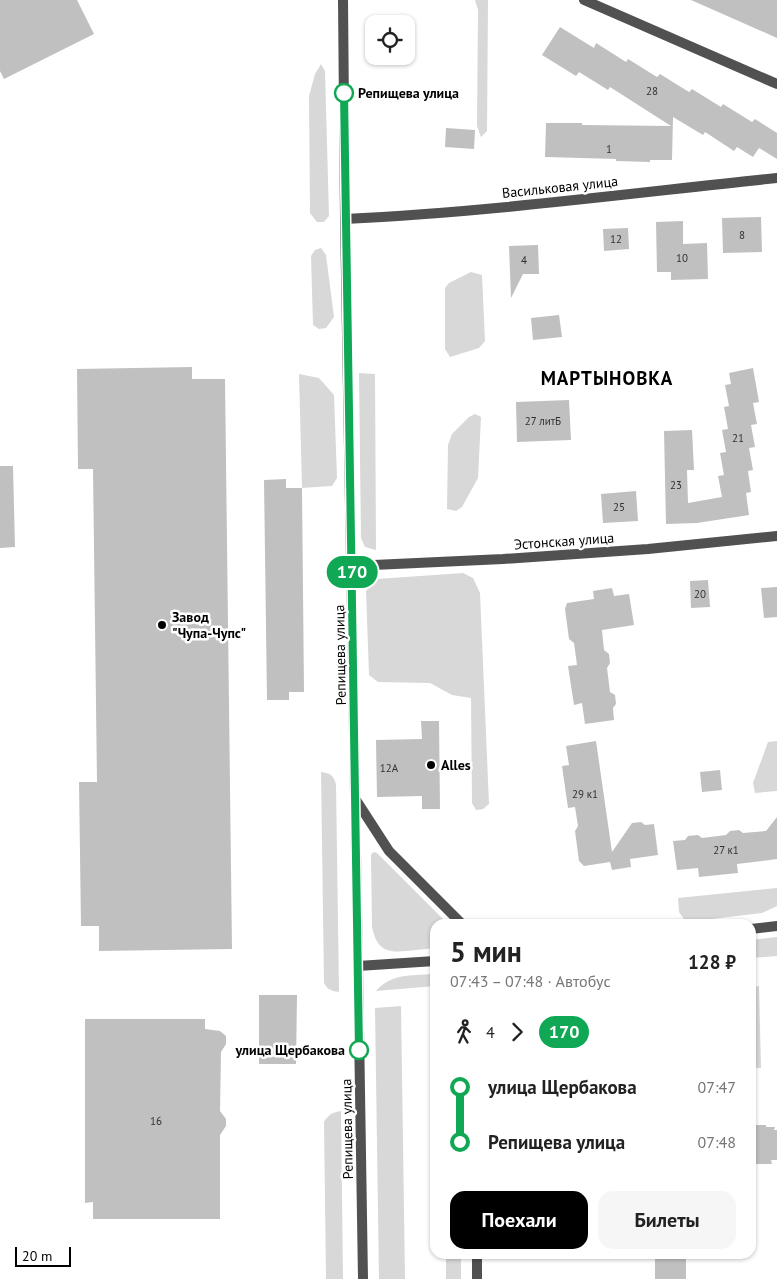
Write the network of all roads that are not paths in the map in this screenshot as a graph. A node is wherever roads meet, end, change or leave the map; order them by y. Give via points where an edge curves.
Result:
1 (343, 0) edge
2 (584, 0) edge
3 (777, 84) edge
4 (777, 178) edge
5 (345, 219) junction
6 (777, 536) edge
7 (352, 566) junction
8 (356, 799) junction
9 (457, 919) edge
10 (777, 926) edge
11 (756, 928) edge
12 (430, 961) edge
13 (358, 966) junction
14 (477, 1259) edge
15 (363, 1279) edge
16 (477, 1279) edge

1 - 5 street, Репищева улица
2 - 3 street
4 - 5 street, Васильковая улица via 491,208
5 - 7 street, Репищева улица
6 - 7 street, Эстонская улица via 648,549
7 - 8 street, Репищева улица
8 - 9 street via 389,851
8 - 13 street, Репищева улица
10 - 11 street
12 - 13 street
13 - 15 street, Репищева улица
14 - 16 street

